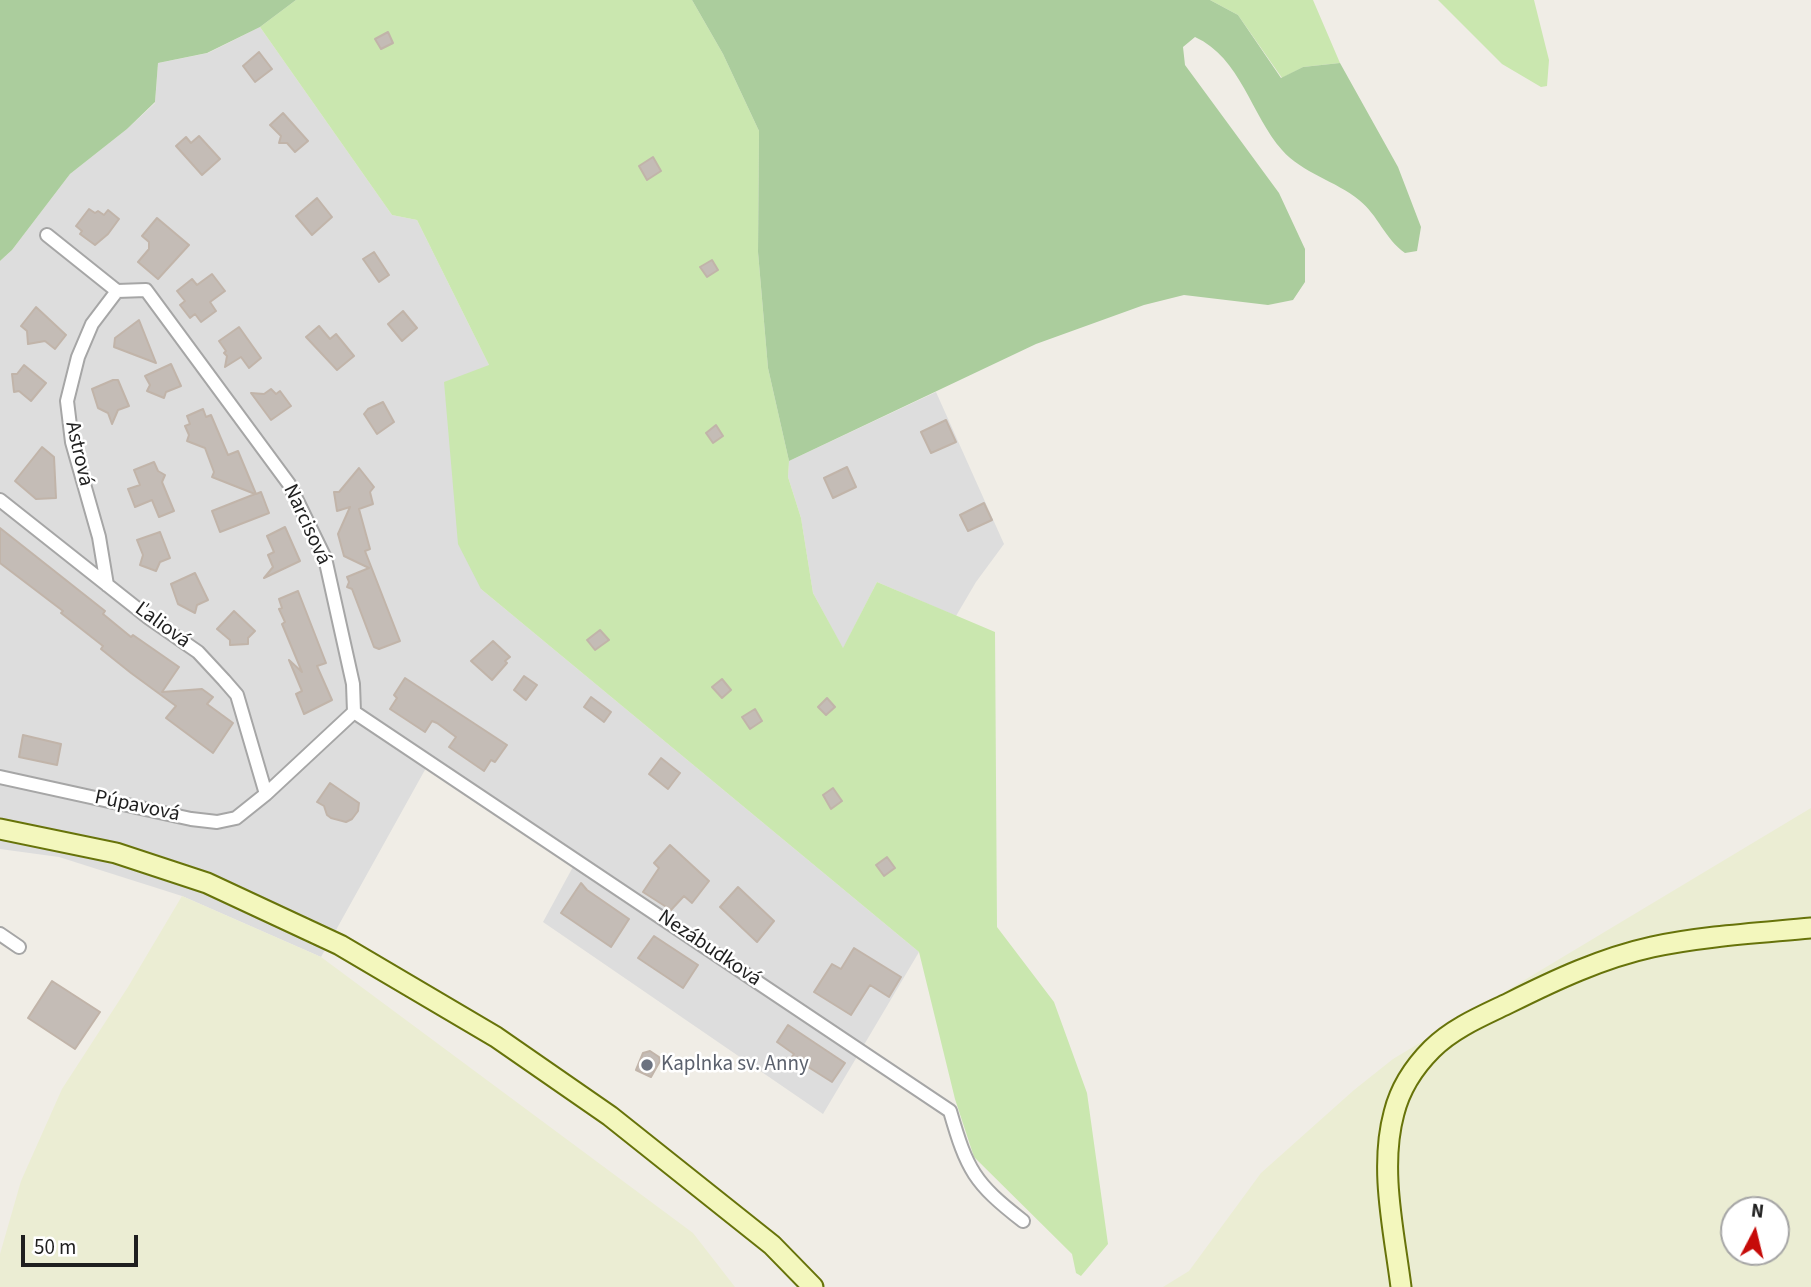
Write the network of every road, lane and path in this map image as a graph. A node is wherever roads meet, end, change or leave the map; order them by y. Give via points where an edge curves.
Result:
1 (47, 235) dead end
2 (117, 291) junction
3 (0, 500) edge
4 (107, 585) junction
5 (354, 712) junction
6 (0, 777) edge
7 (266, 794) junction
8 (0, 829) edge
9 (1811, 928) edge
10 (0, 934) edge
11 (19, 947) dead end
12 (1023, 1221) dead end
13 (813, 1287) edge
14 (1401, 1287) edge

1 - 2 street
2 - 4 street, Astrová via 92,324 67,401 72,442 99,537
2 - 5 street, Narcisová via 146,290 289,484 325,558 353,684
3 - 4 street, Ľaliová
4 - 7 street, Ľaliová via 198,652 237,695
5 - 7 street
5 - 12 street, Nezábudková via 950,1111 979,1184
6 - 7 street, Púpavová via 217,821 236,818
8 - 13 main road via 116,853 163,868 340,944 496,1037 601,1109 772,1245
9 - 14 main road via 1655,946 1618,956 1478,1018 1433,1048 1401,1094 1390,1132 1388,1173
10 - 11 street

